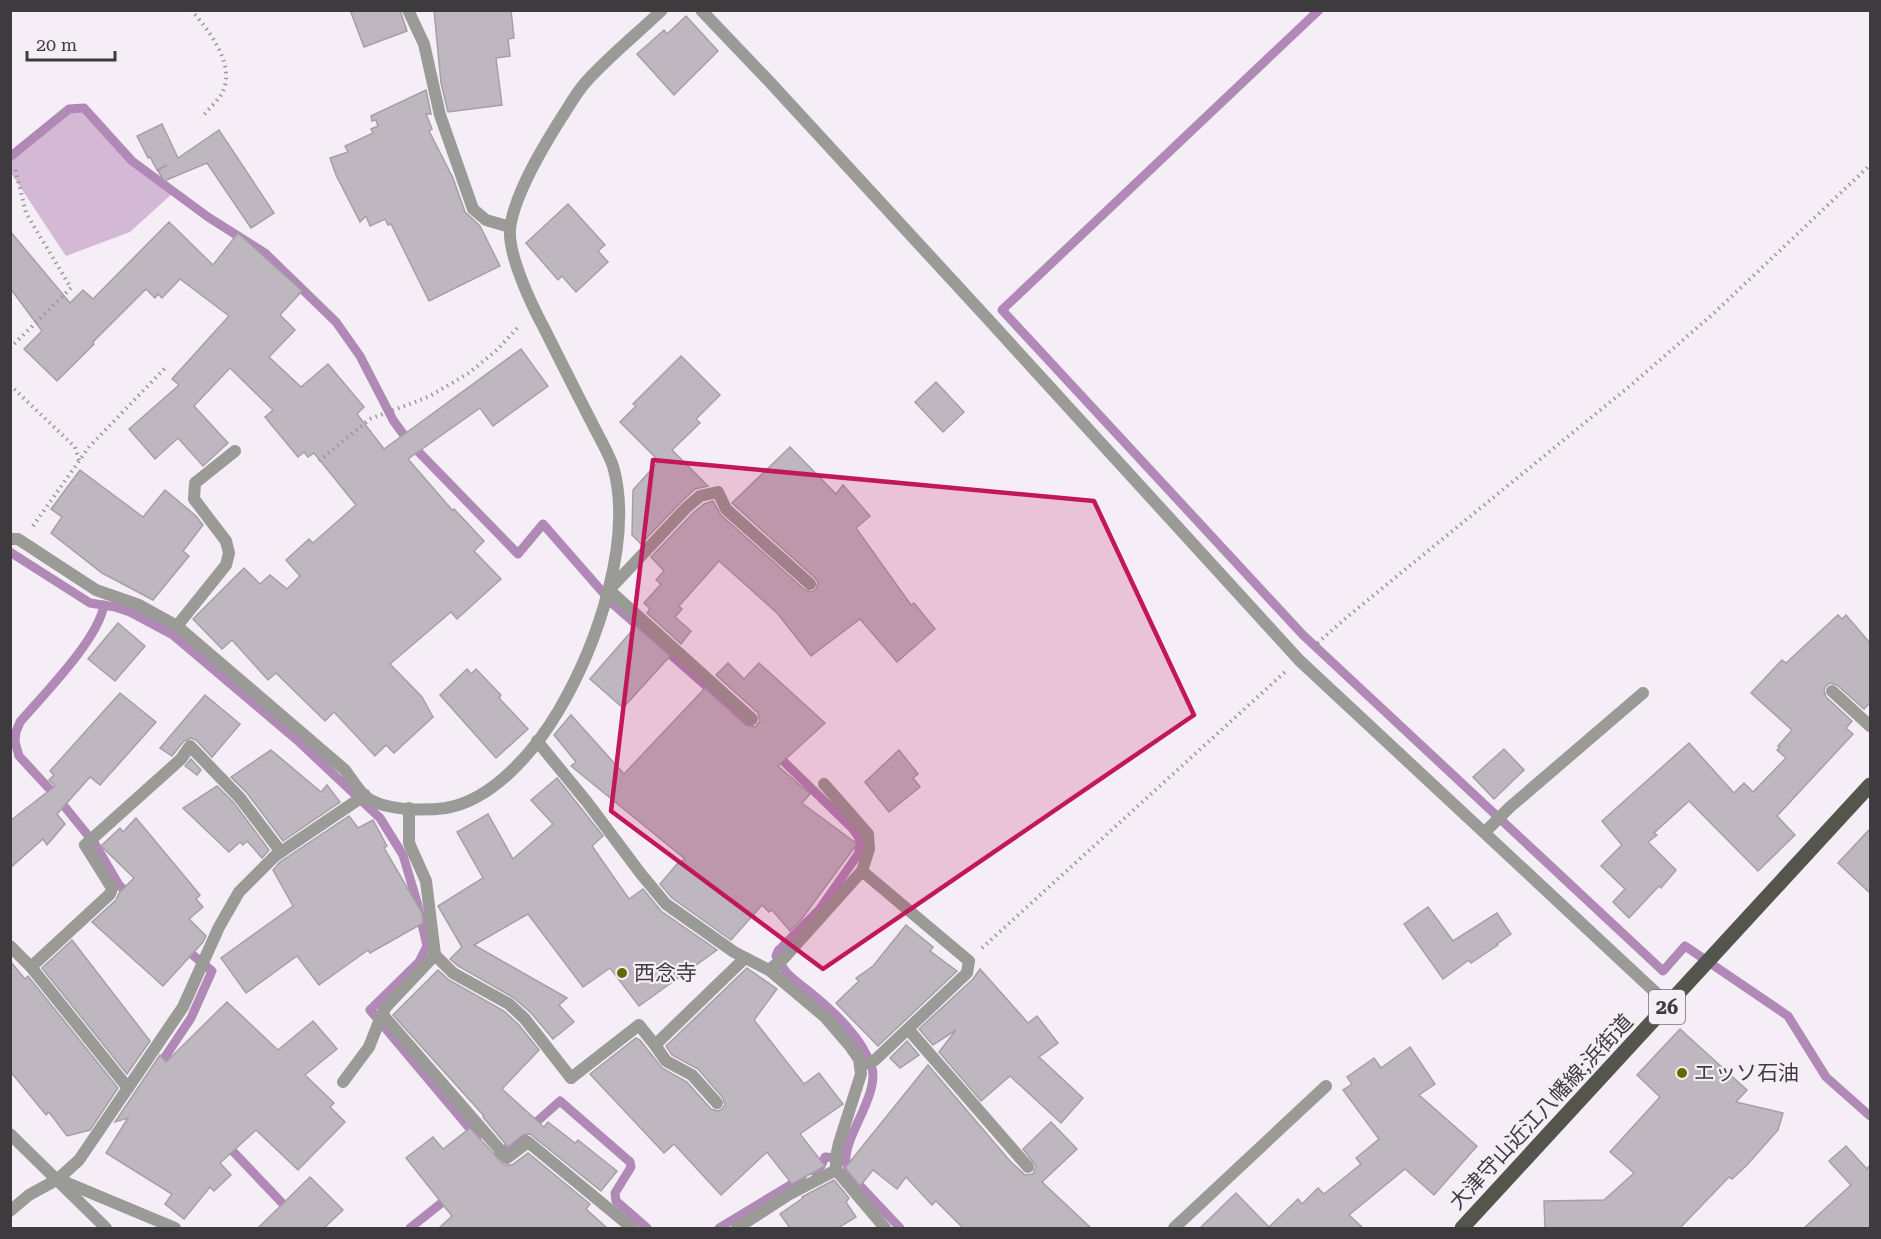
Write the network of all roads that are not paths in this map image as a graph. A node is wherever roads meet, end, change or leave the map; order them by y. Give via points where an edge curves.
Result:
1 (408, 10) edge
2 (662, 10) edge
3 (700, 10) edge
4 (510, 227) junction
5 (235, 451) dead end
6 (16, 541) edge
7 (810, 584) dead end
8 (609, 590) junction
9 (177, 626) junction
10 (1832, 692) dead end
11 (1643, 693) dead end
12 (752, 719) dead end
13 (1870, 726) edge
14 (537, 741) junction
15 (824, 784) dead end
16 (1870, 785) edge
17 (365, 795) junction
18 (409, 807) junction
19 (1485, 832) junction
20 (281, 852) junction
21 (862, 872) junction
22 (12, 947) edge
23 (435, 955) junction
24 (745, 958) junction
25 (30, 968) junction
26 (769, 970) junction
27 (1669, 1005) junction
28 (382, 1014) junction
29 (908, 1029) junction
30 (655, 1045) junction
31 (860, 1066) junction
32 (343, 1082) dead end
33 (1326, 1086) dead end
34 (128, 1088) junction
35 (717, 1103) dead end
36 (10, 1134) edge
37 (1028, 1167) dead end
38 (836, 1170) junction
39 (58, 1179) junction
40 (10, 1211) edge
41 (106, 1228) edge
42 (175, 1228) edge
43 (632, 1228) edge
44 (737, 1228) edge
45 (885, 1228) edge
46 (1174, 1228) edge
47 (1462, 1228) edge

1 - 4 street via 424,44 440,115 473,209 486,220
2 - 4 street via 583,84 542,147
3 - 19 street via 1299,660
4 - 8 street via 510,247 534,310 612,463 620,525
5 - 9 street via 195,483 194,499 226,541 229,553 226,565
6 - 9 street via 96,590 139,605
7 - 8 street via 726,509 718,492 700,496 687,507
8 - 12 street
8 - 14 street via 579,672 554,719
9 - 17 street via 345,770
10 - 13 street
11 - 19 street
14 - 18 street via 503,780 479,796 456,806 431,810
14 - 24 street via 666,904
15 - 21 street via 868,834 869,849
16 - 27 main road, 大津守山近江八幡線;浜街道 / 26
17 - 18 street via 384,807
17 - 20 street
18 - 23 street via 410,843 426,881
19 - 27 street
20 - 25 street via 240,798 190,746 181,759 85,845 112,888 110,894
20 - 34 street via 239,892 183,1007
21 - 26 street
21 - 29 street via 969,961 968,973
22 - 25 street
23 - 28 street
23 - 30 street via 453,973 509,1004 571,1078 639,1026
24 - 26 street
24 - 30 street
25 - 34 street
26 - 31 street via 825,1017 850,1046
27 - 47 main road, 大津守山近江八幡線;浜街道 / 26
28 - 32 street via 369,1047
28 - 43 street via 507,1158 528,1142
29 - 31 street via 875,1060
29 - 37 street
30 - 35 street via 666,1061 692,1075
31 - 38 street via 861,1074 836,1156
33 - 46 street
34 - 39 street via 80,1160
36 - 39 street
38 - 44 street
38 - 45 street
39 - 40 street
39 - 41 street
39 - 42 street

